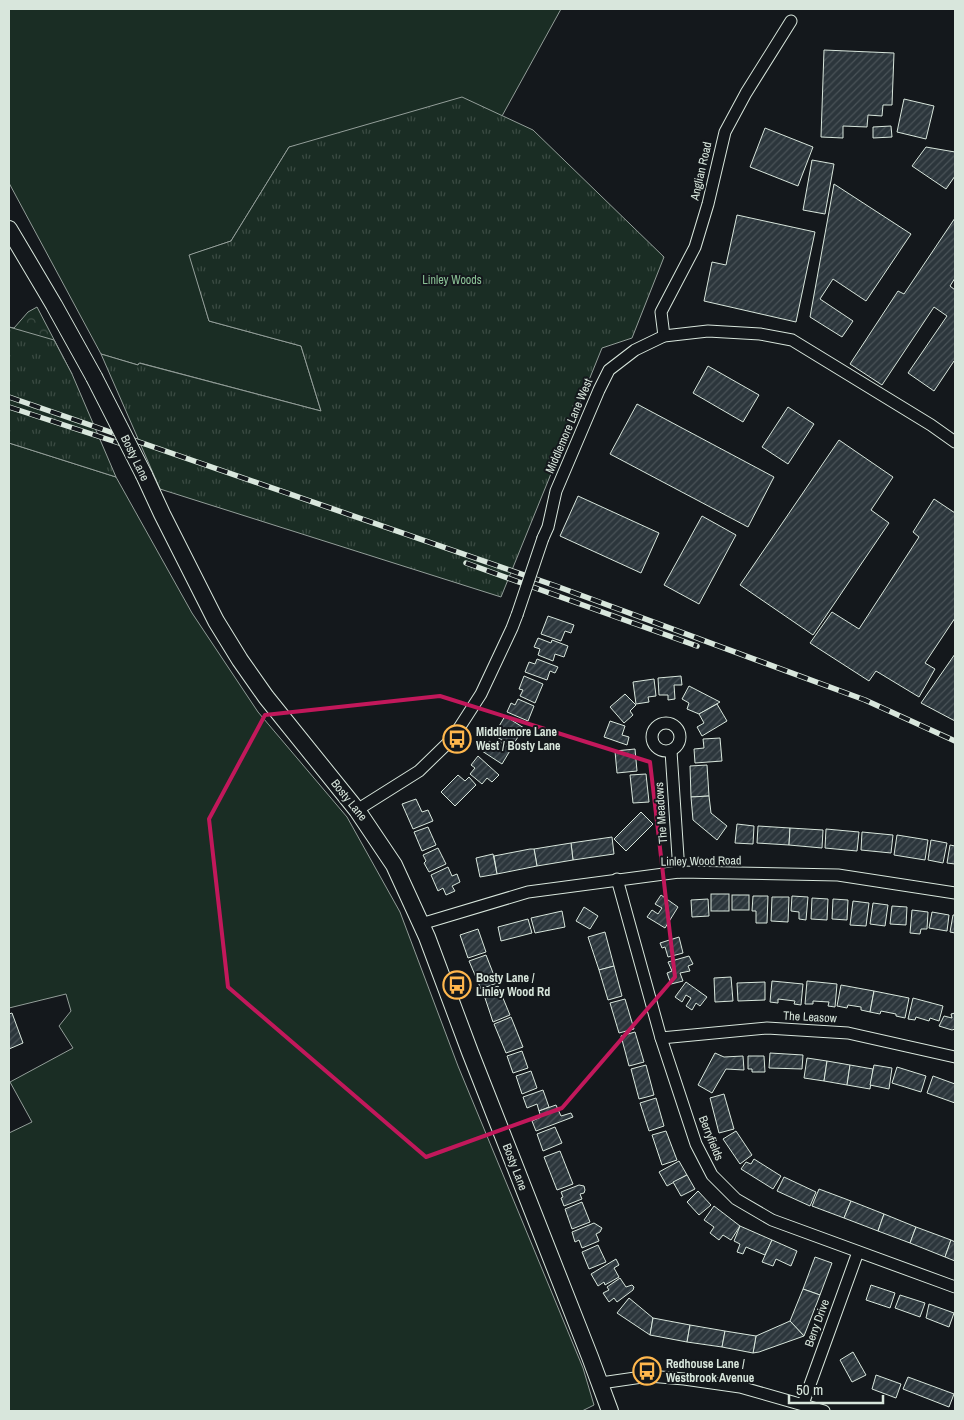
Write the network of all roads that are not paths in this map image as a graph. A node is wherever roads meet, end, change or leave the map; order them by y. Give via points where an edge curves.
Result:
1 (791, 20) dead end
2 (9, 229) edge
3 (664, 336) junction
4 (955, 442) edge
5 (671, 751) dead end
6 (357, 810) junction
7 (679, 872) junction
8 (617, 879) junction
9 (955, 893) edge
10 (421, 924) junction
11 (662, 1038) junction
12 (955, 1056) edge
13 (858, 1252) junction
14 (955, 1287) edge
15 (601, 1383) junction
16 (803, 1404) junction
17 (610, 1411) edge
18 (824, 1411) edge

1 - 3 street, Anglian Road via 725,132 695,247 661,312
2 - 6 main road, Bosty Lane, bridge via 94,377 216,620 272,705
3 - 4 street, Middlemore Lane West via 708,331 760,334 792,340 931,424
3 - 6 street, Middlemore Lane West, bridge via 635,350 610,370 599,390 556,491 548,527 512,628 481,694 452,739 419,771
5 - 7 street, The Meadows
6 - 10 main road, Bosty Lane via 394,865
7 - 8 street, Linley Wood Road
7 - 9 street, Linley Wood Road via 838,875
8 - 10 street, Linley Wood Road via 528,892
8 - 11 street, Berryfields
10 - 15 main road, Bosty Lane
11 - 12 street, The Leasow via 767,1028 839,1032
11 - 13 street, Berryfields via 696,1144 712,1175 736,1199 772,1220
13 - 14 street, Berryfields
13 - 16 street, Berry Drive
15 - 16 street via 649,1376 684,1379 740,1386
15 - 17 main road, Bosty Lane
16 - 18 street

